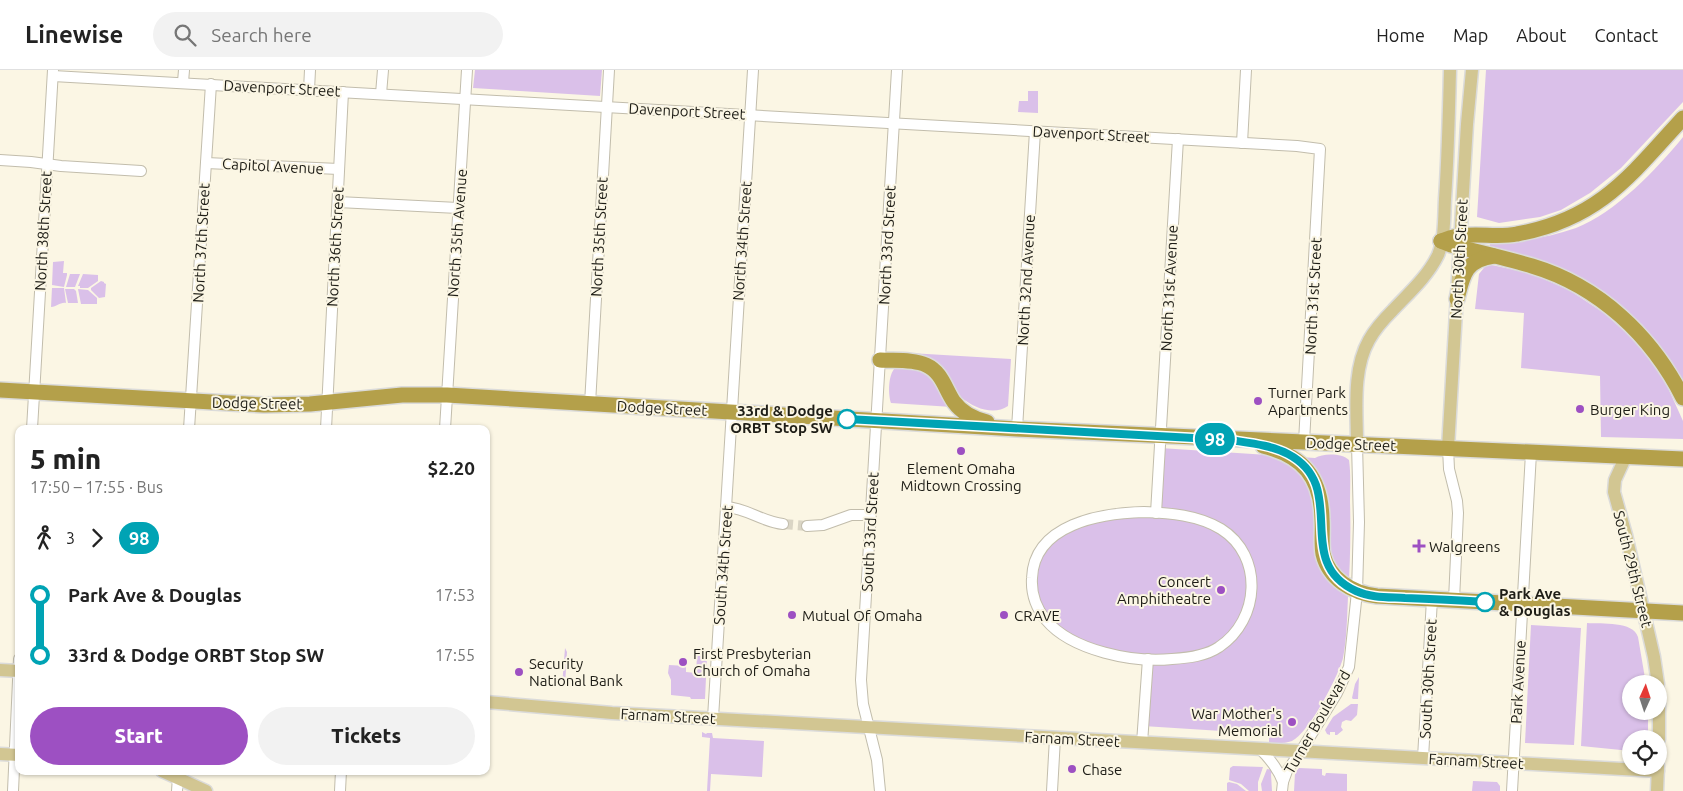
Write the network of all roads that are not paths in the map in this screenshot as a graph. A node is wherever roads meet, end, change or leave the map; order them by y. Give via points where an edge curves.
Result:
1 (184, 70) edge
2 (310, 70) edge
3 (383, 70) edge
4 (467, 70) edge
5 (610, 70) edge
6 (753, 70) edge
7 (897, 70) edge
8 (1246, 70) edge
9 (1450, 70) edge
10 (1472, 70) edge
11 (53, 73) edge
12 (183, 82) junction
13 (210, 84) junction
14 (309, 90) junction
15 (343, 92) junction
16 (381, 94) junction
17 (465, 98) junction
18 (607, 106) junction
19 (750, 114) junction
20 (1683, 118) edge
21 (894, 123) junction
22 (1035, 131) junction
23 (1178, 139) junction
24 (1242, 142) junction
25 (1320, 149) joint
26 (0, 160) edge
27 (206, 163) junction
28 (46, 164) junction
29 (339, 169) junction
30 (141, 171) dead end
31 (338, 202) junction
32 (458, 208) junction
33 (1441, 240) junction
34 (1460, 242) junction
35 (1495, 256) junction
36 (1457, 299) junction
37 (880, 360) junction
38 (0, 390) edge
39 (34, 392) junction
40 (447, 395) junction
41 (1683, 398) edge
42 (192, 401) junction
43 (327, 402) junction
44 (590, 404) junction
45 (732, 412) junction
46 (876, 421) junction
47 (32, 425) edge
48 (189, 425) edge
49 (326, 425) edge
50 (444, 425) edge
51 (1011, 428) junction
52 (1160, 436) junction
53 (1230, 440) junction
54 (1304, 442) junction
55 (1333, 443) junction
56 (1357, 444) junction
57 (1448, 448) junction
58 (1531, 452) junction
59 (1626, 456) junction
60 (1683, 459) edge
61 (1310, 474) junction
62 (726, 507) junction
63 (1156, 513) junction
64 (870, 515) junction
65 (783, 524) tunnel mouth
66 (807, 526) tunnel mouth
67 (1357, 592) junction
68 (1432, 599) junction
69 (1454, 600) junction
70 (1523, 604) junction
71 (1643, 611) junction
72 (1678, 612) edge
73 (1148, 660) junction
74 (0, 670) edge
75 (15, 671) edge
76 (1657, 675) edge
77 (490, 702) edge
78 (713, 718) junction
79 (869, 727) junction
80 (1055, 738) junction
81 (1142, 743) junction
82 (1261, 750) junction
83 (1301, 751) junction
84 (0, 754) edge
85 (15, 754) edge
86 (1423, 758) junction
87 (1514, 764) junction
88 (1622, 768) edge
89 (15, 772) edge
90 (173, 775) edge
91 (341, 775) edge
92 (1658, 775) edge
93 (178, 777) junction
94 (1283, 787) edge
95 (13, 791) edge
96 (177, 791) edge
97 (206, 791) edge
98 (340, 791) edge
99 (880, 791) edge
100 (1052, 791) edge
101 (1512, 791) edge
102 (1657, 791) edge

1 - 12 street
2 - 14 street
3 - 16 street
4 - 17 street, North 35th Avenue
5 - 18 street, North 35th Street
6 - 19 street, North 34th Street
7 - 21 street, North 33rd Street
8 - 24 street
9 - 33 main road, North 30th Street via 1448,168
10 - 34 main road, North 30th Street
11 - 12 street, Davenport Street
11 - 28 street, North 38th Street
12 - 13 street, Davenport Street
13 - 14 street, Davenport Street
13 - 27 street, North 37th Street
14 - 15 street, Davenport Street
15 - 16 street, Davenport Street
15 - 29 street, North 36th Street
16 - 17 street, Davenport Street
17 - 18 street, Davenport Street
17 - 32 street, North 35th Avenue
18 - 19 street, Davenport Street
18 - 44 street, North 35th Street
19 - 21 street, Davenport Street
19 - 45 street, North 34th Street
20 - 34 highway via 1616,189 1584,212 1538,230
21 - 22 street, Davenport Street
21 - 37 street, North 33rd Street
22 - 23 street, Davenport Street
22 - 51 street, North 32nd Avenue
23 - 24 street, Davenport Street
23 - 52 street, North 31st Avenue
24 - 25 street, Davenport Street
25 - 54 street, North 31st Street
26 - 28 street
27 - 29 street, Capitol Avenue
27 - 42 street, North 37th Street
28 - 30 street
28 - 39 street, North 38th Street
29 - 31 street, North 36th Street
31 - 32 street
31 - 43 street, North 36th Street
32 - 40 street, North 35th Avenue
33 - 34 highway
33 - 56 main road, North 30th Street via 1438,255 1424,277 1374,332 1365,348 1358,378
34 - 35 highway
34 - 36 main road, North 30th Street
35 - 36 highway via 1478,260 1466,271
35 - 41 highway via 1554,274 1609,305 1651,346
36 - 57 main road, North 30th Street
37 - 46 street, North 33rd Street
37 - 51 highway via 916,362 930,367 966,414
38 - 39 highway, Dodge Street
39 - 42 highway, Dodge Street
39 - 47 street, North 38th Street
40 - 43 highway, Dodge Street
40 - 44 highway, Dodge Street
40 - 50 street, North 35th Avenue
42 - 43 highway, Dodge Street via 264,405
42 - 48 street, North 37th Street
43 - 49 street, North 36th Street
44 - 45 highway, Dodge Street
45 - 46 highway, Dodge Street
45 - 62 street, South 34th Street
46 - 51 highway, Dodge Street
46 - 64 street, South 33rd Street
51 - 52 highway, Dodge Street
52 - 53 highway, Dodge Street
52 - 63 street, North 31st Avenue
53 - 54 highway, Dodge Street
53 - 61 highway via 1287,454
54 - 55 highway, Dodge Street
55 - 56 highway, Dodge Street
55 - 61 highway via 1311,457
56 - 57 highway, Dodge Street
56 - 67 street, Turner Boulevard
57 - 58 highway, Dodge Street
57 - 69 street via 1458,513
58 - 59 highway, Dodge Street
58 - 70 street, Park Avenue
59 - 60 highway, Dodge Street
59 - 71 main road, South 29th Street via 1615,480 1614,492
61 - 67 highway via 1320,500 1322,548 1326,562 1338,580
62 - 65 street via 742,509 766,521
62 - 78 street, South 34th Street
63 - 73 street via 1202,521 1230,536 1248,563 1252,594 1241,626 1219,648 1188,658
63 - 73 street via 1114,515 1067,528 1041,549 1032,579 1039,611 1060,633 1106,653
64 - 66 street via 851,515 823,525
64 - 79 street, South 33rd Street via 861,680
67 - 68 highway
67 - 83 street, Turner Boulevard via 1347,672
68 - 69 highway
68 - 86 street, South 30th Street
69 - 70 highway
70 - 71 highway
70 - 87 street, Park Avenue
71 - 72 highway
71 - 76 main road, South 29th Street
73 - 81 street
74 - 75 main road
77 - 78 main road, Farnam Street
78 - 79 main road, Farnam Street
79 - 80 main road, Farnam Street
79 - 99 street, South 33rd Street
80 - 81 main road, Farnam Street
80 - 100 street
81 - 82 main road, Farnam Street
82 - 83 main road, Farnam Street
82 - 94 street via 1279,771
83 - 86 main road, Farnam Street
83 - 94 street, Turner Boulevard via 1287,771
84 - 85 main road
86 - 87 main road, Farnam Street
87 - 88 main road, Farnam Street
87 - 101 street, Park Avenue
89 - 95 street
90 - 93 main road
91 - 98 street
92 - 102 main road
93 - 96 street
93 - 97 main road

